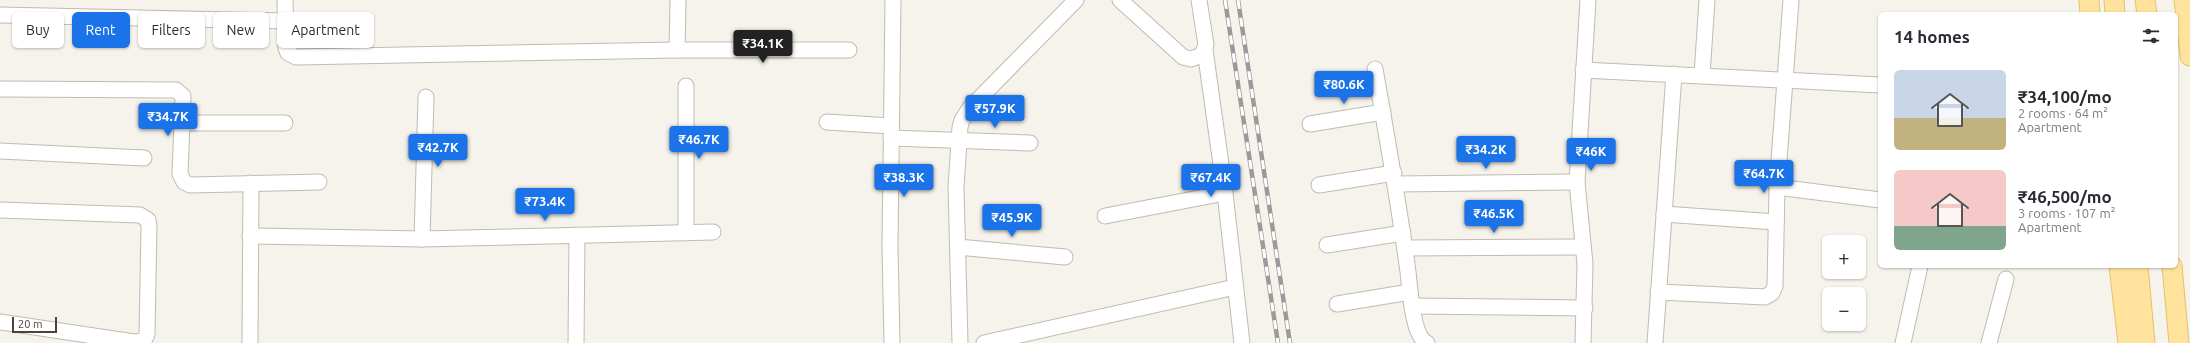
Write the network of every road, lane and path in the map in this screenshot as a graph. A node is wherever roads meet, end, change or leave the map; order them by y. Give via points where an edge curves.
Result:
1 (285, 0) edge
2 (678, 0) edge
3 (893, 0) edge
4 (1076, 0) edge
5 (1120, 0) edge
6 (1199, 0) edge
7 (1588, 0) edge
8 (1707, 0) edge
9 (1792, 0) edge
10 (2089, 0) edge
11 (2114, 0) edge
12 (2145, 0) edge
13 (2184, 0) edge
14 (285, 12) edge
15 (2090, 12) edge
16 (2115, 12) edge
17 (2147, 12) edge
18 (0, 15) edge
19 (277, 20) edge
20 (288, 48) edge
21 (676, 50) junction
22 (849, 50) dead end
23 (1205, 50) junction
24 (2190, 56) edge
25 (1375, 69) dead end
26 (1582, 70) junction
27 (1674, 74) junction
28 (1702, 75) junction
29 (1785, 81) junction
30 (1878, 85) edge
31 (686, 86) dead end
32 (0, 89) edge
33 (426, 97) dead end
34 (1383, 112) junction
35 (827, 122) dead end
36 (182, 123) junction
37 (285, 123) dead end
38 (1310, 124) dead end
39 (891, 132) junction
40 (960, 141) junction
41 (1030, 143) dead end
42 (0, 152) edge
43 (144, 158) dead end
44 (1395, 179) junction
45 (319, 182) dead end
46 (1577, 182) junction
47 (251, 183) junction
48 (1319, 185) dead end
49 (1777, 187) junction
50 (1224, 193) junction
51 (1878, 200) edge
52 (0, 210) edge
53 (1664, 214) junction
54 (1105, 216) dead end
55 (1776, 222) junction
56 (713, 232) dead end
57 (686, 233) junction
58 (577, 235) junction
59 (250, 236) junction
60 (422, 239) junction
61 (1404, 240) junction
62 (1327, 245) dead end
63 (958, 247) junction
64 (1583, 247) junction
65 (1065, 257) dead end
66 (1920, 268) edge
67 (2119, 268) edge
68 (2138, 268) edge
69 (2172, 268) edge
70 (2006, 279) dead end
71 (1235, 287) junction
72 (1658, 292) junction
73 (1411, 299) junction
74 (1337, 304) dead end
75 (1585, 308) junction
76 (0, 322) edge
77 (250, 343) edge
78 (576, 343) edge
79 (892, 343) edge
80 (960, 343) edge
81 (984, 343) edge
82 (1242, 343) edge
83 (1427, 343) edge
84 (1583, 343) edge
85 (1655, 343) edge
86 (1904, 343) edge
87 (1988, 343) edge
88 (2128, 343) edge
89 (2145, 343) edge
90 (2179, 343) edge

1 - 14 street
2 - 21 street
3 - 39 street
4 - 40 street via 965,114
5 - 23 street via 1183,57 1198,56
6 - 23 street
7 - 26 street
8 - 28 street
9 - 29 street
10 - 15 main road
11 - 16 main road
12 - 17 main road
13 - 24 main road
18 - 19 street
20 - 21 street via 288,53 296,57
21 - 22 street
23 - 50 street
25 - 34 street
26 - 27 street
26 - 46 street
27 - 28 street
27 - 53 street
28 - 29 street
29 - 30 street
29 - 49 street
31 - 57 street
32 - 36 street via 176,90 183,96
33 - 60 street
34 - 38 street
34 - 44 street
35 - 39 street
36 - 37 street
36 - 47 street via 180,174 184,182 190,185
39 - 40 street
39 - 79 street
40 - 41 street
40 - 63 street via 956,186
42 - 43 street
44 - 46 street
44 - 48 street
44 - 61 street
45 - 47 street
46 - 64 street
47 - 59 street
49 - 51 street
49 - 55 street
50 - 54 street
50 - 71 street
52 - 76 street via 140,215 148,220 149,227 144,341 134,342
53 - 55 street
53 - 72 street
55 - 72 street via 1775,286 1770,295 1765,297
56 - 57 street
57 - 58 street
58 - 60 street
58 - 78 street
59 - 60 street
59 - 77 street
61 - 62 street
61 - 64 street
61 - 73 street
63 - 65 street
63 - 80 street
64 - 75 street
66 - 86 street
67 - 88 main road
68 - 89 main road
69 - 90 main road
70 - 87 street
71 - 81 street
71 - 82 street
72 - 85 street
73 - 74 street
73 - 75 street
73 - 83 street via 1419,336
75 - 84 street

